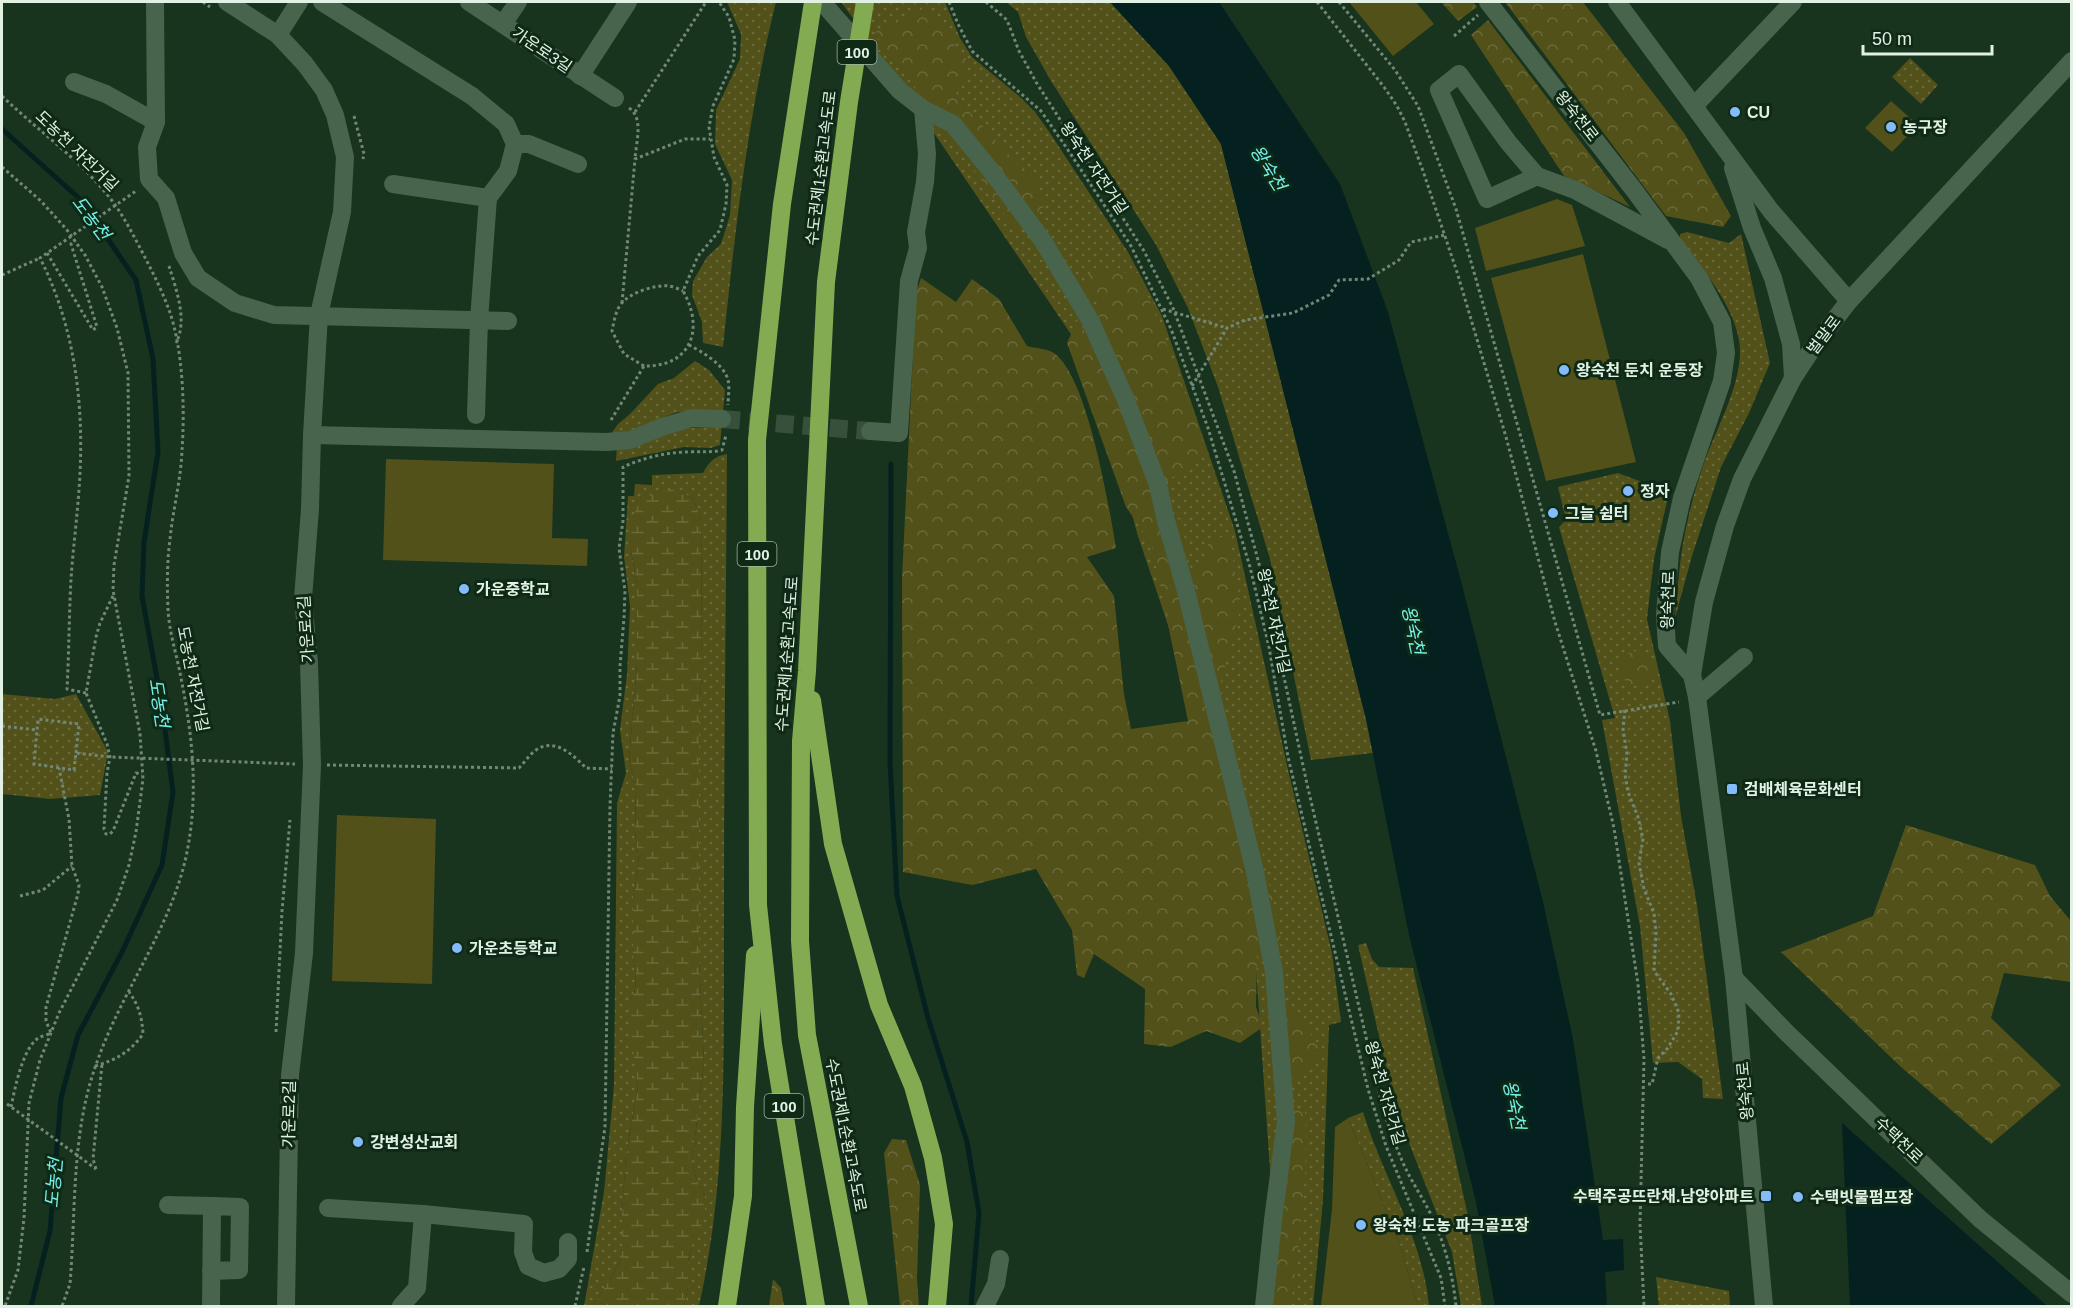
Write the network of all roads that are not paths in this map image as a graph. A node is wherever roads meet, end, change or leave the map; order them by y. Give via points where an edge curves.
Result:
1 (155, 2) edge
2 (227, 2) edge
3 (298, 2) edge
4 (322, 2) edge
5 (470, 2) edge
6 (518, 2) edge
7 (628, 2) edge
8 (813, 2) edge
9 (822, 2) edge
10 (865, 2) edge
11 (1617, 2) edge
12 (1792, 2) edge
13 (1489, 3) edge
14 (503, 24) junction
15 (278, 35) junction
16 (2072, 61) edge
17 (580, 76) junction
18 (74, 82) dead end
19 (615, 99) road end
20 (1694, 106) junction
21 (923, 109) junction
22 (156, 122) junction
23 (515, 144) junction
24 (1729, 152) junction
25 (578, 164) dead end
26 (1537, 176) junction
27 (393, 184) dead end
28 (488, 198) junction
29 (1673, 242) junction
30 (1850, 302) junction
31 (319, 315) junction
32 (479, 320) junction
33 (508, 321) dead end
34 (1793, 378) junction
35 (476, 415) dead end
36 (725, 418) tunnel mouth
37 (870, 431) tunnel mouth
38 (312, 435) junction
39 (1744, 657) dead end
40 (807, 671) junction
41 (1692, 675) junction
42 (1697, 697) junction
43 (758, 905) junction
44 (1734, 978) junction
45 (168, 1205) dead end
46 (212, 1206) junction
47 (328, 1208) dead end
48 (423, 1214) junction
49 (568, 1242) dead end
50 (1000, 1259) dead end
51 (211, 1271) junction
52 (2072, 1294) edge
53 (1769, 1304) edge
54 (211, 1306) edge
55 (286, 1306) edge
56 (401, 1306) edge
57 (727, 1306) edge
58 (816, 1306) edge
59 (859, 1306) edge
60 (937, 1306) edge
61 (985, 1306) edge
62 (1264, 1306) edge

1 - 22 street
2 - 15 street, 가운로2길
3 - 15 street
4 - 23 street via 472,96 506,124
5 - 14 street, 가운로3길
6 - 14 street
7 - 17 street
8 - 43 highway, 수도권제1순환고속도로 / 100 via 782,204 757,440
9 - 21 street via 900,91
10 - 40 highway, 수도권제1순환고속도로 / 100 via 826,282
11 - 20 street
12 - 20 street
13 - 29 street, 왕숙천로
14 - 17 street, 가운로3길
15 - 31 street, 가운로2길 via 324,90 336,115 345,157 342,212
16 - 30 street, 벌말로
17 - 19 street, 가운로3길
18 - 22 street via 106,94
20 - 24 street
21 - 37 street via 925,182 916,232 918,248 909,281 899,433
21 - 62 street via 953,124 1043,241 1090,320 1158,485 1255,872 1274,972 1286,1121
22 - 31 street via 147,147 149,179 166,198 183,253 198,278 235,303 274,315
23 - 25 street via 529,144
23 - 28 street via 508,171
24 - 30 street via 1770,211
24 - 34 street via 1776,289 1791,344
26 - 26 street via 1459,74 1439,90 1487,199
26 - 29 street via 1575,190
27 - 28 street
28 - 32 street
29 - 41 street, 왕숙천로 via 1699,278 1722,322 1726,353 1722,381 1682,498 1670,552 1667,646
30 - 34 street, 벌말로
31 - 32 street
31 - 38 street, 가운로2길
32 - 33 street
32 - 35 street
34 - 41 street, 벌말로 via 1742,479 1725,526 1704,602
36 - 38 street via 692,418 630,440 607,442
38 - 55 street, 가운로2길 via 303,598 312,765 304,953 290,1075
39 - 42 street
40 - 59 highway, 수도권제1순환고속도로 / 100 via 801,741 800,941 807,1035
40 - 60 highway via 833,844 879,1005 913,1086 933,1158 944,1224
41 - 42 street, 왕숙천로
42 - 44 street, 왕숙천로
43 - 57 highway via 743,1196
43 - 58 highway, 수도권제1순환고속도로 / 100 via 773,1044
44 - 52 street, 수택천로 via 1980,1219
44 - 53 street, 왕숙천로
45 - 46 street
46 - 51 street
46 - 51 street via 240,1206 239,1270
47 - 48 street
48 - 49 street via 524,1224 523,1252 528,1266 544,1273 559,1269 567,1259
48 - 56 street via 417,1288
50 - 61 street via 996,1284
51 - 54 street

